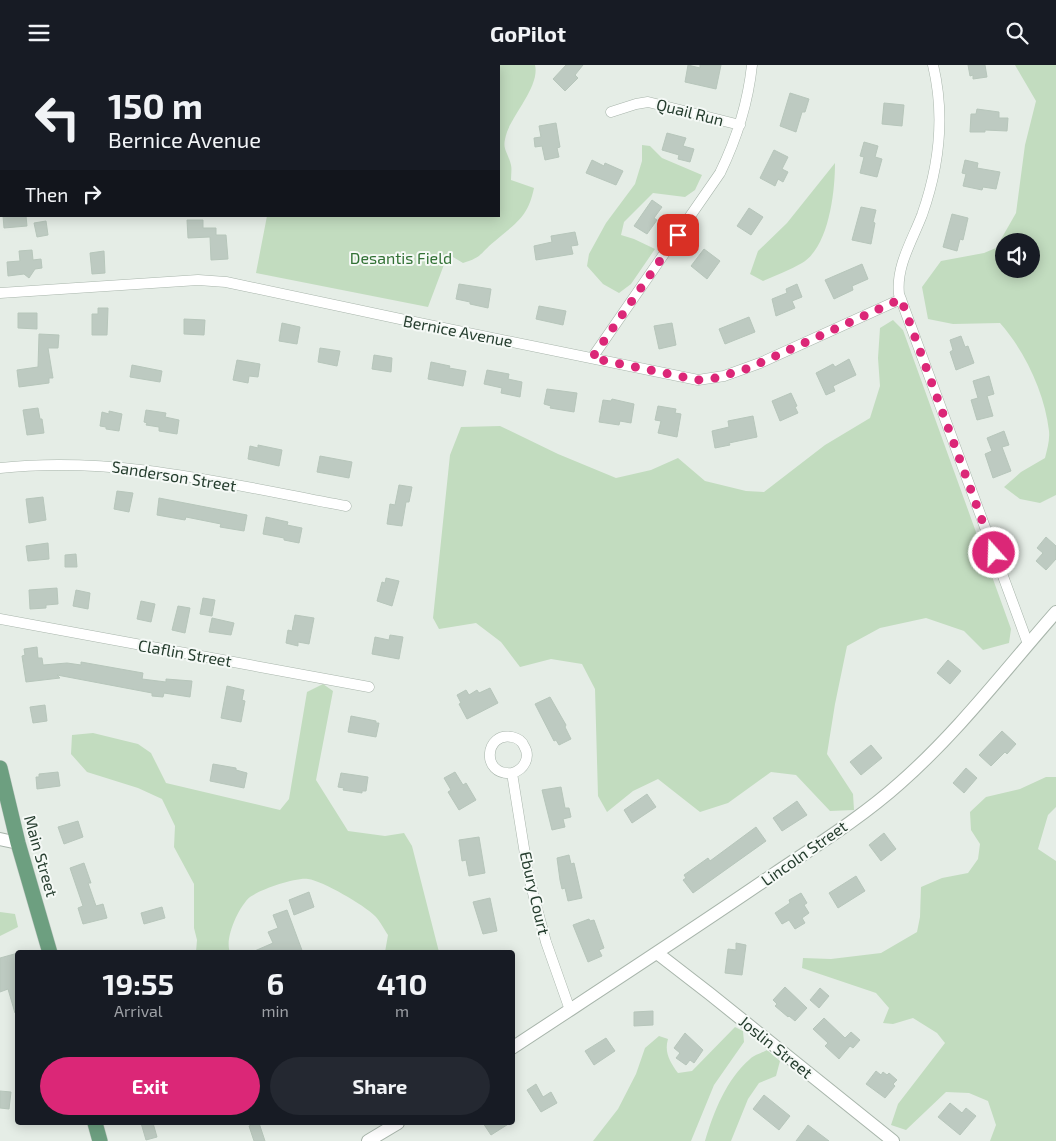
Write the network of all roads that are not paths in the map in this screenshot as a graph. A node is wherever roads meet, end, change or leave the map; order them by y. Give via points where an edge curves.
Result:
1 (752, 65) edge
2 (933, 65) edge
3 (611, 112) dead end
4 (740, 125) junction
5 (0, 293) edge
6 (901, 299) junction
7 (592, 358) junction
8 (0, 469) edge
9 (346, 507) dead end
10 (1056, 612) edge
11 (0, 619) edge
12 (1028, 644) junction
13 (369, 687) dead end
14 (0, 768) edge
15 (512, 773) dead end
16 (0, 839) edge
17 (18, 843) junction
18 (49, 950) edge
19 (657, 953) junction
20 (570, 1010) junction
21 (515, 1046) edge
22 (96, 1125) edge
23 (395, 1125) edge
24 (100, 1141) edge
25 (368, 1141) edge
26 (893, 1141) edge

1 - 4 street
2 - 6 street via 938,100 938,152 926,204 902,263 898,284
3 - 4 street, Quail Run via 648,103
4 - 7 street via 715,182
5 - 7 street, Bernice Avenue via 226,281
6 - 7 street, Bernice Avenue via 760,363 716,378 698,380
6 - 12 street
8 - 9 street, Sanderson Street via 69,464 135,469
10 - 12 street, Lincoln Street
11 - 13 street, Claflin Street
12 - 19 street, Lincoln Street via 979,702 900,783 853,819
14 - 17 main road, Main Street
15 - 20 street, Ebury Court via 528,873 546,943
16 - 17 street
17 - 18 main road, Main Street
19 - 20 street, Lincoln Street
19 - 26 street, Joslin Street
20 - 21 street, Lincoln Street
22 - 24 main road
23 - 25 street

